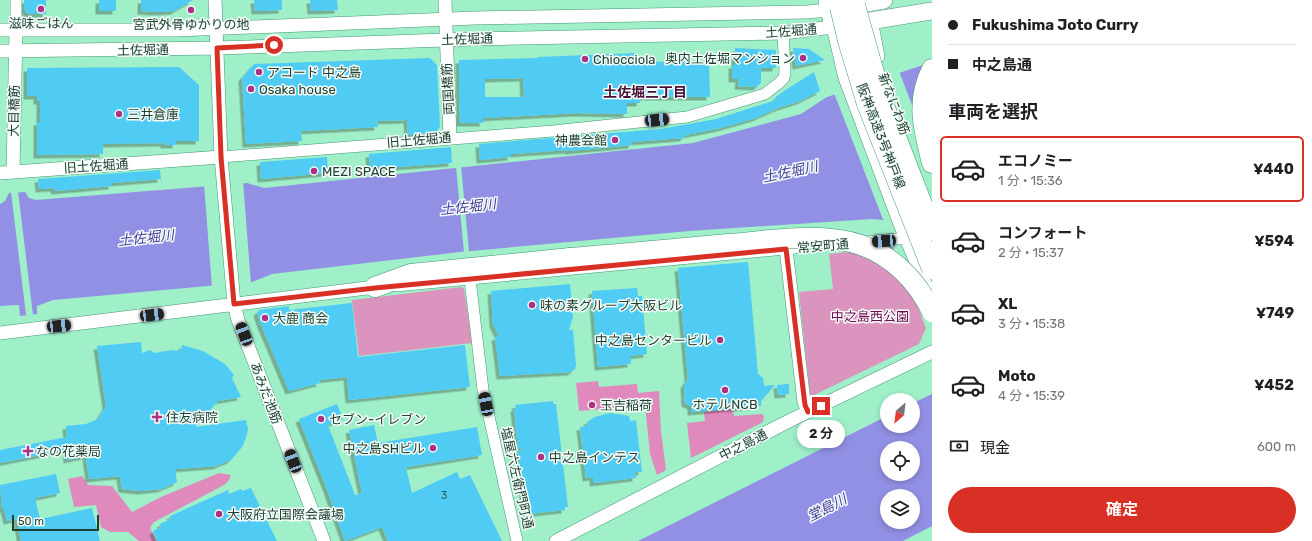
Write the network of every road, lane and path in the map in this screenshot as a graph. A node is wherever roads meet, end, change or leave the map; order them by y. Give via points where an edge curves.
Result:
1 (16, 0) edge
2 (215, 0) edge
3 (445, 0) edge
4 (868, 1) edge
5 (832, 3) edge
6 (932, 11) edge
7 (445, 19) junction
8 (871, 20) junction
9 (216, 28) junction
10 (832, 28) junction
11 (0, 30) edge
12 (16, 30) junction
13 (783, 33) junction
14 (445, 40) junction
15 (217, 48) junction
16 (0, 51) edge
17 (15, 51) junction
18 (932, 70) edge
19 (450, 138) junction
20 (221, 157) junction
21 (932, 163) edge
22 (14, 172) junction
23 (0, 173) edge
24 (932, 206) edge
25 (932, 230) edge
26 (907, 238) junction
27 (786, 249) junction
28 (932, 269) edge
29 (470, 279) junction
30 (375, 288) junction
31 (932, 298) edge
32 (234, 304) junction
33 (932, 312) edge
34 (0, 333) edge
35 (932, 352) edge
36 (808, 412) junction
37 (324, 541) edge
38 (517, 541) edge
39 (556, 541) edge

1 - 12 street
2 - 9 street, あみだ池筋
3 - 7 street
4 - 5 main road, 土佐堀通
4 - 8 main road, 新なにわ筋
4 - 25 highway, 阪神高速3号神戸線, bridge via 881,98
5 - 7 street, 土佐堀通 via 807,12
5 - 10 main road
5 - 28 highway, 阪神高速3号神戸線, bridge via 867,104
6 - 8 main road, 土佐堀通
7 - 9 street, 土佐堀通
7 - 14 street, 両国橋筋
8 - 10 main road, 土佐堀通
8 - 24 street, 新なにわ筋 via 880,66
9 - 12 street, 土佐堀通
9 - 15 street, あみだ池筋
10 - 13 street, 土佐堀通
10 - 26 street via 846,78
11 - 12 street, 土佐堀通
12 - 17 street, 大目橋筋
13 - 14 street, 土佐堀通
13 - 19 street, 旧土佐堀通 via 784,78 765,94 687,117 553,131
14 - 15 street, 土佐堀通
14 - 19 street, 両国橋筋
15 - 17 street, 土佐堀通
15 - 20 street, あみだ池筋
16 - 17 street, 土佐堀通
17 - 22 street, 大目橋筋
18 - 21 highway via 923,90 922,100
19 - 20 street, 旧土佐堀通
20 - 22 street, 旧土佐堀通
20 - 32 street, あみだ池筋
22 - 23 street, 旧土佐堀通
26 - 27 street, 常安町通
26 - 31 street
27 - 29 street, 常安町通
27 - 36 street via 804,402
29 - 30 street, 常安町通
29 - 38 street, 塩屋六左衛門町通 via 484,390
30 - 32 street, 常安町通
30 - 33 highway, bridge via 411,274 791,239 822,239 843,241 876,252 899,268 918,289
32 - 34 street, 常安町通
32 - 37 street, あみだ池筋
35 - 36 street, 中之島通
36 - 39 street, 中之島通

